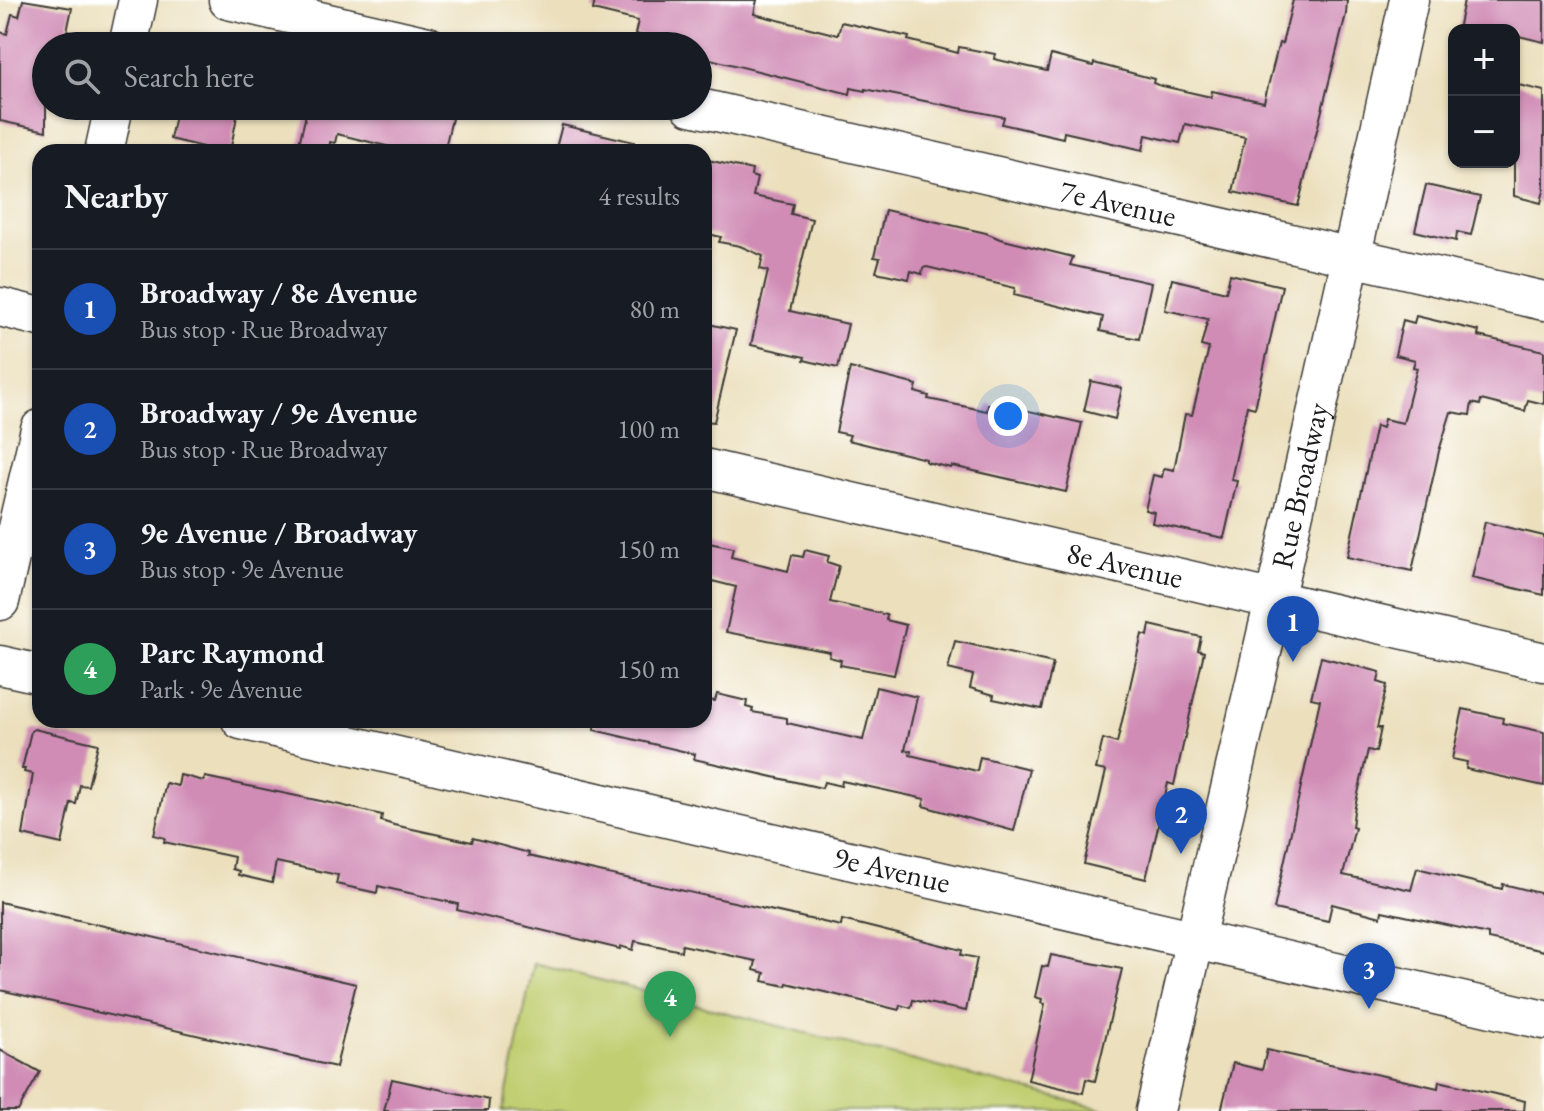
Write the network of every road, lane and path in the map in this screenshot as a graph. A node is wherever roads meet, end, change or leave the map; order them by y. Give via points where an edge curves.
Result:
1 (138, 0) edge
2 (228, 0) edge
3 (1409, 0) edge
4 (131, 32) edge
5 (367, 32) edge
6 (712, 111) edge
7 (111, 120) edge
8 (106, 144) edge
9 (1351, 257) junction
10 (1544, 301) edge
11 (0, 307) edge
12 (32, 315) edge
13 (32, 463) edge
14 (712, 470) edge
15 (1274, 599) junction
16 (0, 601) edge
17 (1544, 662) edge
18 (0, 665) edge
19 (32, 672) edge
20 (276, 728) edge
21 (1195, 939) junction
22 (1544, 1020) edge
23 (1155, 1111) edge

1 - 4 street
2 - 5 street
3 - 9 street, Rue Broadway
6 - 9 street, 7e Avenue
7 - 8 street
9 - 10 street, 7e Avenue
9 - 15 street, Rue Broadway
11 - 12 street
13 - 16 street
14 - 15 street, 8e Avenue
15 - 17 street, 8e Avenue
15 - 21 street, Rue Broadway
18 - 19 street
20 - 21 street, 9e Avenue
21 - 22 street, 9e Avenue
21 - 23 street, Rue Broadway

